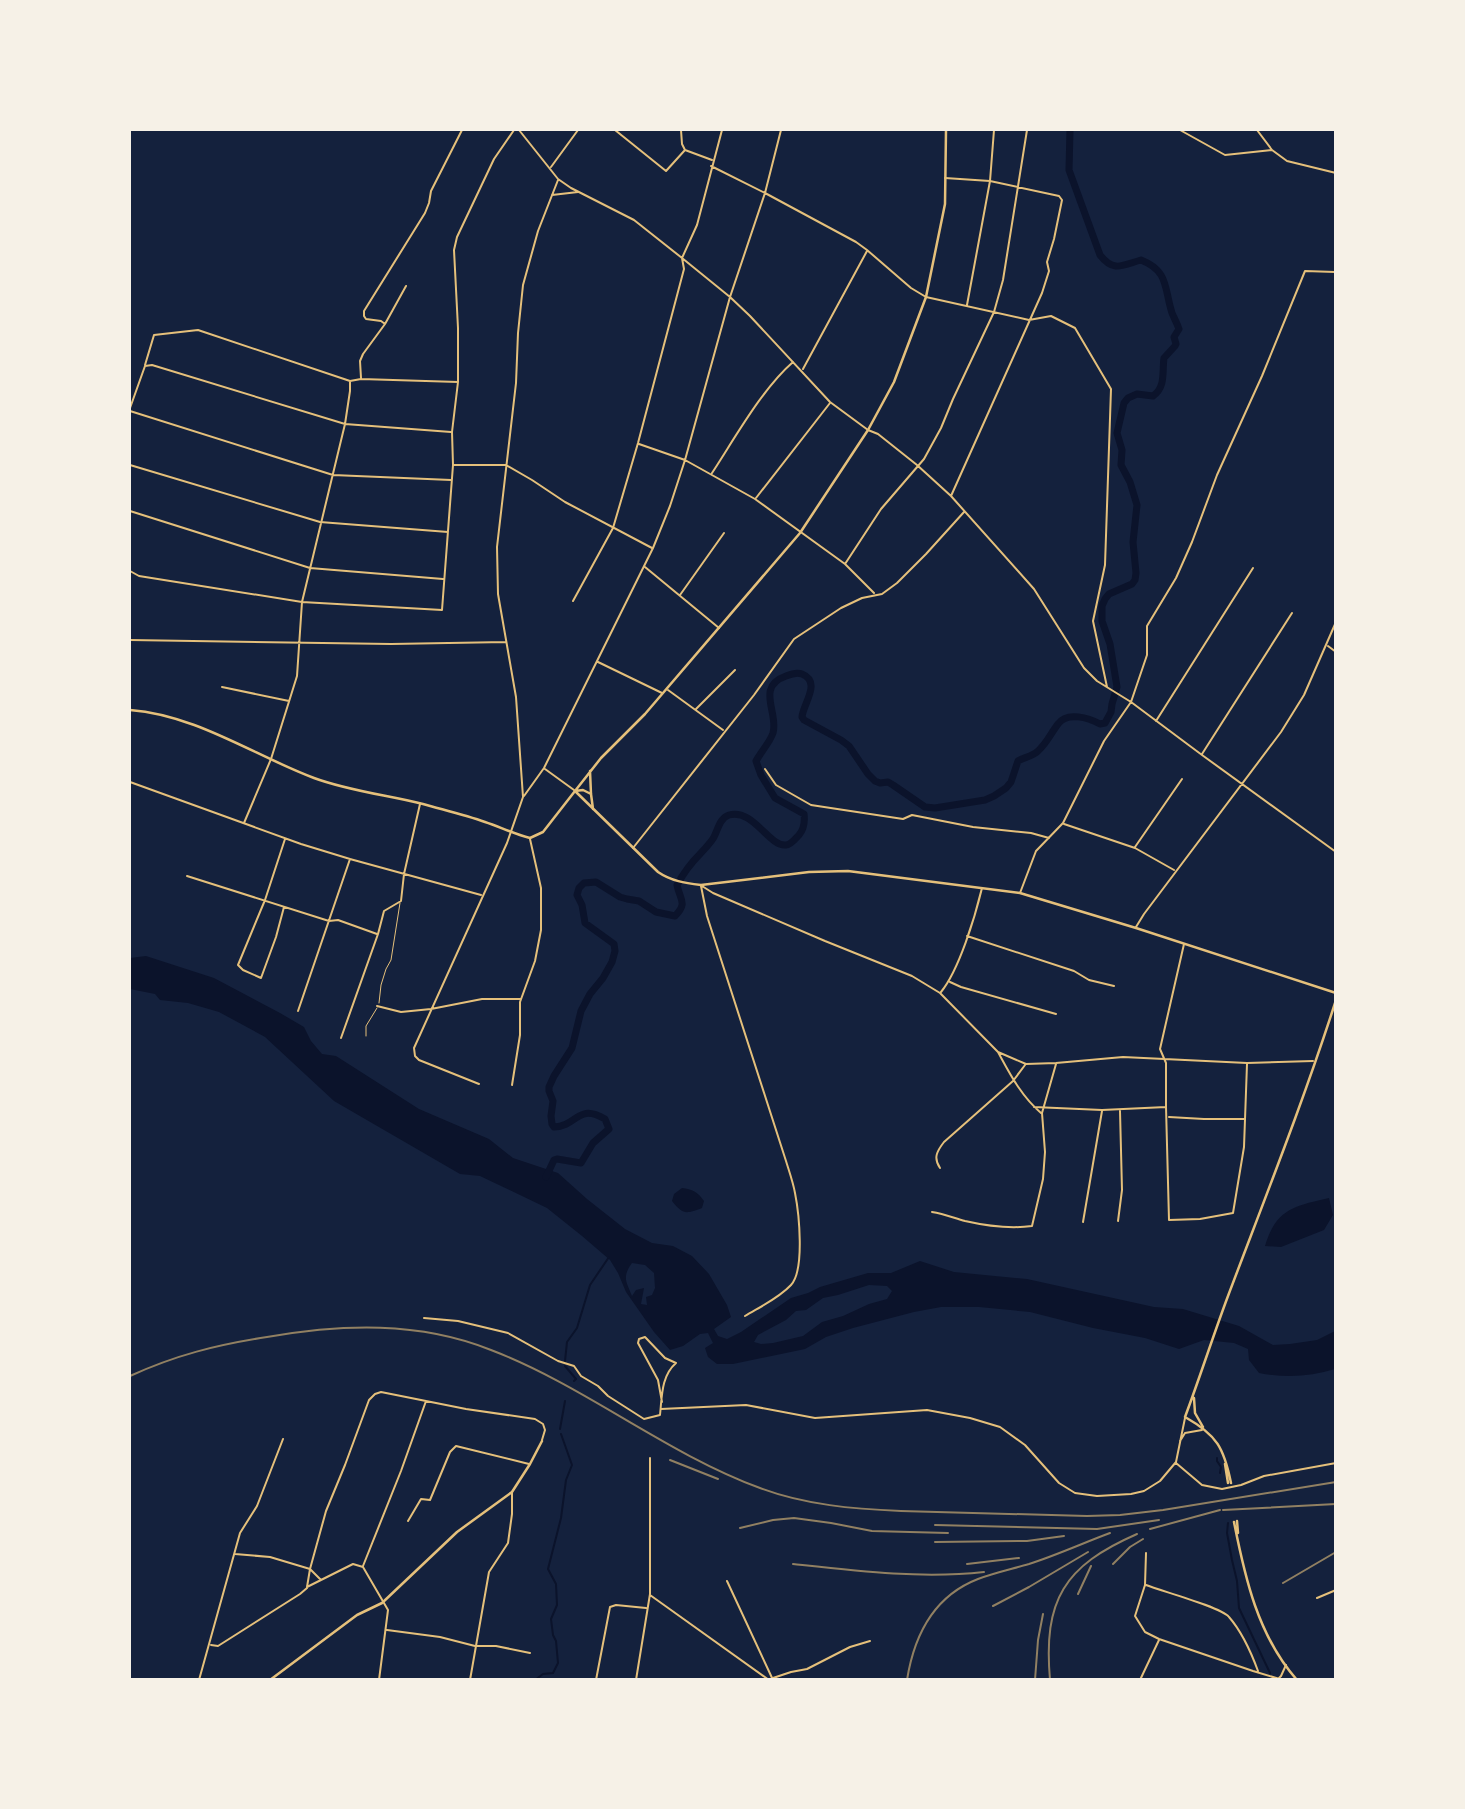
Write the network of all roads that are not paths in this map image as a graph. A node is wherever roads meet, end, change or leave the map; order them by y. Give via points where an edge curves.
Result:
1 (462, 130) edge
2 (514, 130) edge
3 (519, 130) edge
4 (578, 130) edge
5 (615, 130) edge
6 (681, 130) edge
7 (722, 130) edge
8 (781, 130) edge
9 (946, 130) edge
10 (994, 130) edge
11 (1027, 130) edge
12 (1181, 130) edge
13 (1257, 130) edge
14 (685, 150) junction
15 (1272, 150) junction
16 (713, 160) junction
17 (712, 166) junction
18 (550, 168) junction
19 (1335, 173) edge
20 (946, 178) junction
21 (558, 179) junction
22 (990, 181) junction
23 (1018, 188) junction
24 (579, 192) junction
25 (765, 193) junction
26 (552, 195) junction
27 (867, 250) junction
28 (682, 258) junction
29 (1335, 270) edge
30 (406, 286) dead end
31 (730, 297) junction
32 (926, 297) junction
33 (967, 306) junction
34 (993, 312) junction
35 (1029, 320) junction
36 (385, 324) junction
37 (793, 362) junction
38 (145, 366) junction
39 (802, 370) junction
40 (361, 379) junction
41 (350, 381) junction
42 (458, 382) junction
43 (831, 402) junction
44 (130, 410) edge
45 (345, 425) junction
46 (868, 430) junction
47 (452, 432) junction
48 (638, 443) junction
49 (685, 460) junction
50 (130, 465) edge
51 (453, 465) junction
52 (506, 465) junction
53 (918, 465) junction
54 (711, 474) junction
55 (332, 475) junction
56 (451, 480) junction
57 (950, 496) junction
58 (755, 499) junction
59 (130, 511) edge
60 (964, 512) junction
61 (320, 522) junction
62 (613, 528) junction
63 (448, 533) junction
64 (724, 533) dead end
65 (800, 533) junction
66 (653, 548) junction
67 (845, 564) junction
68 (644, 567) junction
69 (310, 568) junction
70 (1253, 568) dead end
71 (130, 571) edge
72 (444, 579) junction
73 (876, 594) junction
74 (680, 596) junction
75 (573, 601) dead end
76 (302, 602) junction
77 (1292, 613) dead end
78 (1335, 622) edge
79 (720, 629) junction
80 (130, 639) edge
81 (298, 642) junction
82 (507, 642) junction
83 (1326, 645) junction
84 (1335, 652) edge
85 (597, 662) junction
86 (735, 670) dead end
87 (222, 687) dead end
88 (1107, 688) junction
89 (667, 689) junction
90 (663, 694) junction
91 (290, 701) junction
92 (1131, 702) junction
93 (130, 710) edge
94 (695, 710) junction
95 (1156, 721) junction
96 (724, 730) junction
97 (1202, 755) junction
98 (271, 759) junction
99 (544, 768) junction
100 (765, 769) dead end
101 (590, 770) junction
102 (1182, 779) dead end
103 (130, 782) edge
104 (1242, 784) junction
105 (575, 791) junction
106 (591, 794) junction
107 (523, 797) junction
108 (420, 803) junction
109 (593, 809) junction
110 (244, 823) junction
111 (1063, 824) junction
112 (512, 832) junction
113 (285, 838) junction
114 (530, 838) junction
115 (1050, 838) junction
116 (632, 848) junction
117 (1135, 848) junction
118 (1335, 852) edge
119 (350, 859) junction
120 (1176, 871) junction
121 (404, 874) junction
122 (187, 876) dead end
123 (701, 885) junction
124 (982, 888) junction
125 (1020, 892) junction
126 (483, 896) junction
127 (265, 900) junction
128 (401, 901) junction
129 (285, 907) junction
130 (330, 922) junction
131 (1136, 928) junction
132 (378, 934) junction
133 (967, 936) junction
134 (1184, 944) junction
135 (949, 982) junction
136 (1114, 986) dead end
137 (940, 993) junction
138 (1335, 993) edge
139 (521, 1000) junction
140 (1335, 1000) edge
141 (377, 1006) junction
142 (431, 1009) junction
143 (298, 1011) dead end
144 (1056, 1014) dead end
145 (366, 1036) dead end
146 (341, 1038) dead end
147 (998, 1052) junction
148 (1165, 1058) junction
149 (1316, 1061) junction
150 (1247, 1062) junction
151 (1056, 1063) junction
152 (1026, 1064) junction
153 (1013, 1081) junction
154 (479, 1084) dead end
155 (512, 1085) dead end
156 (1034, 1107) junction
157 (1043, 1107) junction
158 (1166, 1107) junction
159 (1119, 1109) junction
160 (1102, 1110) junction
161 (1042, 1113) junction
162 (1167, 1117) junction
163 (1245, 1119) junction
164 (940, 1168) dead end
165 (932, 1212) dead end
166 (1083, 1222) dead end
167 (1118, 1222) dead end
168 (745, 1316) dead end
169 (424, 1318) dead end
170 (1194, 1395) junction
171 (426, 1401) junction
172 (662, 1402) junction
173 (661, 1409) junction
174 (1185, 1417) junction
175 (1206, 1430) junction
176 (283, 1439) dead end
177 (542, 1441) joint
178 (1179, 1441) junction
179 (650, 1458) dead end
180 (1176, 1462) junction
181 (1335, 1463) edge
182 (530, 1464) junction
183 (1229, 1483) dead end
184 (512, 1492) junction
185 (408, 1521) dead end
186 (1236, 1521) dead end
187 (1146, 1553) dead end
188 (234, 1554) junction
189 (363, 1567) junction
190 (310, 1569) junction
191 (321, 1580) junction
192 (727, 1581) dead end
193 (1144, 1585) junction
194 (307, 1587) junction
195 (1335, 1590) edge
196 (650, 1594) junction
197 (1317, 1598) dead end
198 (383, 1602) junction
199 (648, 1609) junction
200 (386, 1630) junction
201 (1159, 1639) junction
202 (870, 1642) dead end
203 (210, 1644) junction
204 (475, 1646) junction
205 (530, 1653) dead end
206 (1286, 1665) junction
207 (1259, 1673) junction
208 (1278, 1678) edge
209 (199, 1679) edge
210 (270, 1679) edge
211 (379, 1679) edge
212 (470, 1679) edge
213 (596, 1679) edge
214 (636, 1679) edge
215 (771, 1679) edge
216 (1140, 1679) edge
217 (1283, 1679) edge
218 (1296, 1679) edge

1 - 36 street via 425,213 364,311 366,318
2 - 42 street via 494,159 454,250
3 - 18 street
4 - 18 street
5 - 14 street via 666,172
6 - 14 street
7 - 16 street
8 - 25 street
9 - 20 main road
10 - 22 street
11 - 23 street
12 - 15 street via 1224,155
13 - 15 street
14 - 16 street
15 - 19 street via 1287,161
16 - 17 street
17 - 25 street
17 - 28 street via 697,225
18 - 21 street
20 - 22 street
20 - 32 main road
21 - 24 street
21 - 26 street
22 - 23 street
22 - 33 street
23 - 34 street
23 - 35 street via 1062,200 1047,262 1049,271
24 - 26 street
24 - 28 street via 634,220
25 - 27 street
25 - 31 street
26 - 52 street via 523,285
27 - 32 street
27 - 39 street
28 - 31 street
28 - 48 street via 684,269
29 - 92 street via 1305,271 1187,554 1147,626 1147,655
30 - 36 street
31 - 37 street
31 - 49 street
32 - 33 street
32 - 46 main road via 894,382
33 - 34 street
34 - 35 street
34 - 53 street via 941,428
35 - 57 street
35 - 88 street via 1051,316 1075,328 1111,389 1105,565 1093,621
36 - 40 street via 363,354
37 - 39 street
37 - 54 street via 780,373
38 - 41 street via 154,335 198,330
38 - 44 street
38 - 45 street
39 - 43 street
40 - 41 street
40 - 42 street
41 - 45 street
42 - 47 street
43 - 46 street
43 - 58 street
44 - 55 street
45 - 47 street
45 - 55 street
46 - 53 street
46 - 65 main road
47 - 51 street
48 - 49 street
48 - 62 street
49 - 54 street
49 - 66 street
50 - 61 street
51 - 52 street
51 - 56 street
52 - 62 street
52 - 82 street via 498,594
53 - 57 street
53 - 67 street via 881,509
54 - 58 street
55 - 56 street
55 - 61 street
56 - 63 street
57 - 60 street
58 - 65 street
59 - 69 street
60 - 73 street via 897,583
60 - 88 street via 1034,589 1084,668
61 - 63 street
61 - 69 street
62 - 66 street
62 - 75 street
63 - 72 street
64 - 74 street
65 - 67 street
65 - 79 main road
66 - 68 street
67 - 73 street
68 - 74 street
68 - 85 street
69 - 72 street
69 - 76 street
70 - 95 street
71 - 76 street
72 - 76 street via 442,610
73 - 96 street via 841,608 794,639
74 - 79 street
76 - 81 street
77 - 97 street
78 - 83 street
79 - 89 main road
80 - 81 street
81 - 82 street
81 - 91 street via 297,676
82 - 107 street
83 - 84 street
83 - 104 street via 1304,695
85 - 90 street
85 - 99 street
86 - 94 street
87 - 91 street
88 - 92 street
89 - 90 main road
89 - 94 street
90 - 101 main road
91 - 98 street
92 - 95 street
92 - 111 street via 1104,741
93 - 98 main road via 192,724
94 - 96 street
95 - 97 street
96 - 116 street
97 - 104 street
98 - 108 main road via 318,779
98 - 110 street
99 - 105 street
99 - 107 street
100 - 115 street via 776,785 811,805 903,819 912,815
101 - 105 main road
101 - 106 main road
102 - 117 street
103 - 110 street
104 - 118 street
104 - 120 street
105 - 106 main road
105 - 109 main road
105 - 114 main road via 543,832
106 - 109 main road
107 - 112 street
108 - 112 main road
108 - 121 street
109 - 116 main road
110 - 113 street
111 - 115 street
111 - 117 street
112 - 114 main road
112 - 126 street
113 - 119 street
113 - 127 street
114 - 139 street via 541,888 541,921 539,947
115 - 125 street via 1036,851
116 - 123 main road via 670,879
117 - 120 street
119 - 121 street
119 - 130 street
120 - 131 street
121 - 126 street
121 - 128 street
122 - 127 street
123 - 124 main road via 831,871
123 - 137 street via 912,975
123 - 168 street via 795,1193 800,1266 796,1279
124 - 125 main road
124 - 133 street
125 - 131 main road
126 - 142 street
127 - 129 street
127 - 129 street via 238,965 261,978
128 - 132 street via 384,911
128 - 141 lane
129 - 130 street
130 - 132 street via 338,920
130 - 143 street
131 - 134 main road
132 - 146 street
133 - 135 street
133 - 136 street
134 - 138 main road
134 - 148 street via 1161,1044
135 - 137 street
135 - 144 street
137 - 147 street
139 - 142 street via 482,999
139 - 155 street
140 - 149 main road
141 - 142 street via 401,1012
141 - 145 lane
142 - 154 street via 414,1048 415,1056
147 - 152 street
147 - 153 street
148 - 150 street
148 - 151 street
148 - 158 street
149 - 150 street
149 - 170 main road
150 - 163 street
151 - 152 street
151 - 157 street
152 - 153 street
153 - 156 street
153 - 164 street via 944,1142 936,1156
156 - 157 street
156 - 161 street
157 - 160 street
157 - 161 street
158 - 159 street
158 - 162 street
159 - 160 street
159 - 167 street via 1122,1190
160 - 166 street
161 - 165 street via 1043,1179 1032,1226 1016,1228
162 - 163 street
162 - 163 street via 1169,1220 1233,1213
169 - 173 street via 508,1333 574,1366 581,1376 644,1419 657,1417
170 - 174 main road
170 - 175 main road via 1195,1413
171 - 177 street via 535,1419 545,1430
171 - 189 street
171 - 190 street via 381,1392 369,1400 326,1511
172 - 172 street via 666,1377 676,1363 642,1338 639,1347 658,1380
172 - 173 street
173 - 180 street via 746,1405 815,1418 927,1410 970,1418 1000,1427 1026,1445 1059,1483 1075,1493 1097,1496 1144,1491
174 - 175 main road
174 - 178 street
175 - 178 street via 1185,1433
175 - 183 main road via 1221,1447
176 - 188 street
177 - 182 main road
178 - 180 street
179 - 196 street
180 - 181 street via 1202,1485 1217,1488
182 - 184 main road
182 - 185 street via 456,1446 430,1500 421,1499
184 - 198 main road via 457,1532
184 - 204 street via 508,1543 489,1572
186 - 206 main road via 1248,1586 1266,1632
187 - 193 street
188 - 190 street via 270,1557
188 - 203 street
189 - 191 street via 353,1564
189 - 198 street
190 - 191 street
190 - 194 street
191 - 194 street
192 - 215 street
193 - 201 street via 1135,1616 1145,1632
193 - 207 street via 1228,1615 1246,1640
194 - 203 street via 218,1646
195 - 197 street
196 - 199 street
196 - 215 street
198 - 200 street via 388,1610
198 - 210 main road via 357,1615
199 - 213 street via 610,1607
199 - 214 street
200 - 204 street
200 - 211 street
201 - 207 street
201 - 216 street
202 - 215 street
203 - 209 street
204 - 205 street
204 - 212 street
206 - 208 street
206 - 218 main road
207 - 208 street
208 - 217 street

